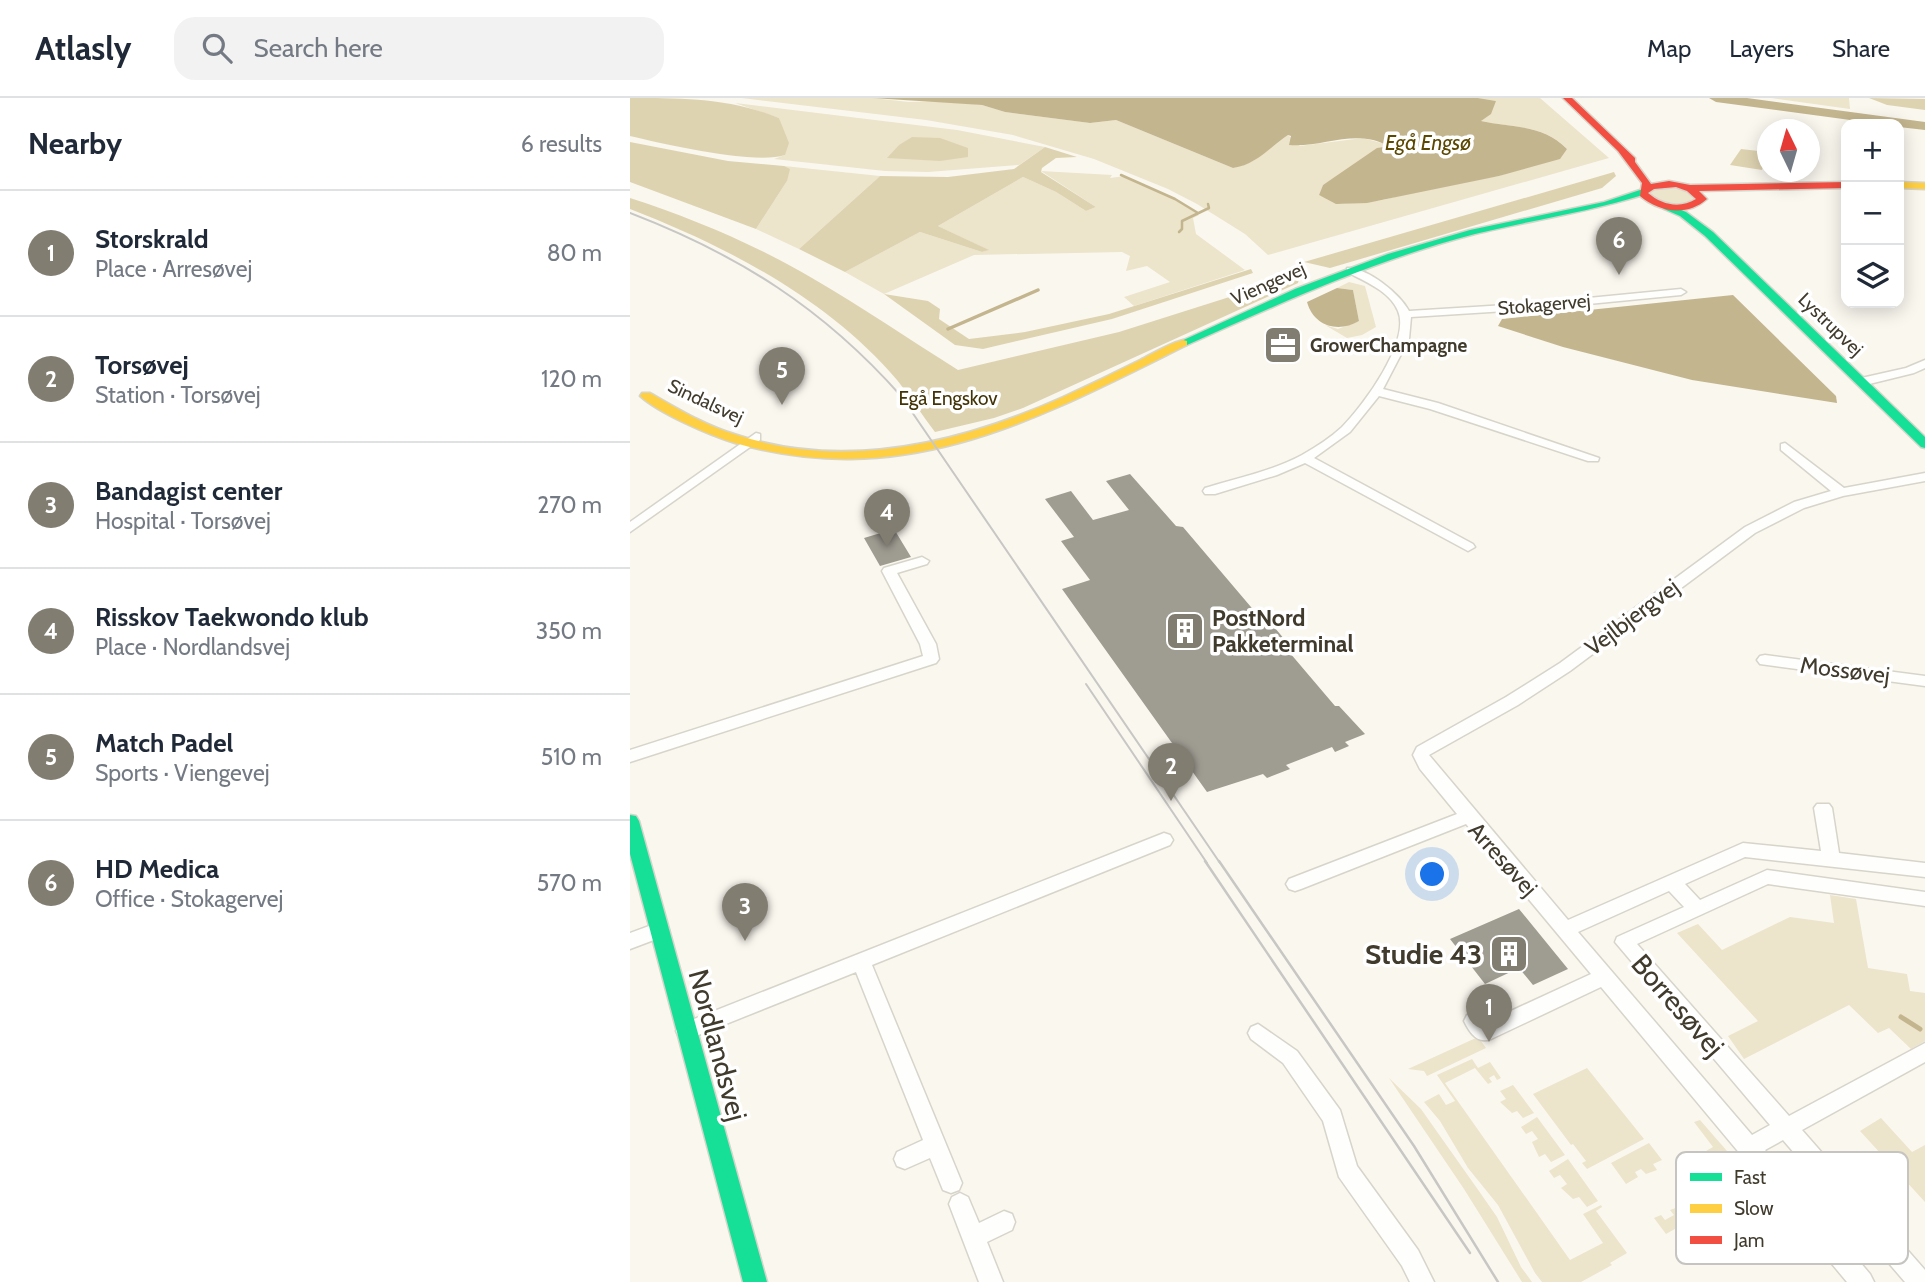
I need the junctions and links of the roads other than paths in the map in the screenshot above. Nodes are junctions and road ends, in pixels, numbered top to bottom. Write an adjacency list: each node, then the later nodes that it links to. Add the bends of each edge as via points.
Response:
1 (1567, 98): 2 (street)
2 (1624, 154): 5 (street, via 1654,176); 8 (street, via 1644,178); 12 (street, via 1635,179 1624,193)
3 (1841, 185): 7 (street)
4 (1904, 185): 6 (street)
5 (1683, 186): 7 (street); 8 (street, Viengevej, via 1661,184); 9 (street, via 1699,193)
6 (1925, 186)
7 (1769, 188): 9 (street, via 1716,195)
8 (1645, 190): 10 (street, Lystrupvej, via 1646,198); 11 (street, Viengevej)
9 (1699, 202): 10 (street, Viengevej); 13 (street, Lystrupvej, via 1698,214)
10 (1663, 206): 11 (street, Viengevej, via 1618,205); 13 (street, Lystrupvej, via 1683,214)
11 (1560, 212): 12 (street, Viengevej)
12 (1510, 223): 14 (street, Viengevej)
13 (1709, 234): 18 (street, Lystrupvej)
14 (1351, 270): 16 (street, via 1386,291); 21 (street, Viengevej, via 1006,424 880,446 825,447)
15 (1681, 292): 16 (street, Stokagervej)
16 (1406, 314): 20 (street, via 1406,337)
17 (1925, 363): 18 (street, via 1894,376)
18 (1861, 382): 22 (street, Lystrupvej)
19 (630, 390): 21 (street, Sindalsvej, via 703,428)
20 (1375, 391): 24 (street, via 1349,426); 25 (street)
21 (752, 440): 29 (street)
22 (1925, 444)
23 (1785, 447): 28 (street)
24 (1305, 458): 27 (street); 30 (street)
25 (1593, 458)
26 (1925, 477): 28 (street, Vejlbjergvej)
27 (1210, 491)
28 (1842, 492): 36 (street, Vejlbjergvej, via 1799,505 1749,530 1565,667 1423,751 1426,765)
29 (630, 528)
30 (1468, 547)
31 (922, 561): 34 (street, via 890,571 928,644 931,659)
32 (1765, 660): 33 (street, Mossøvej)
33 (1925, 681)
34 (630, 756)
35 (1823, 808): 39 (street)
36 (1469, 817): 42 (street, Arresøvej); 45 (street, Arresøvej)
37 (630, 821): 46 (street, Nordlandsvej)
38 (1164, 840): 48 (street)
39 (1831, 859): 40 (street, Borresøvej); 41 (street, Borresøvej, via 1746,850)
40 (1922, 870): 43 (street, Borresøvej)
41 (1671, 881): 44 (street); 45 (street, Borresøvej)
42 (1295, 884)
43 (1925, 898): 44 (street, Borresøvej, via 1767,877)
44 (1697, 909): 54 (street, Borresøvej, via 1625,942)
45 (1566, 929): 49 (street, Arresøvej)
46 (660, 930): 47 (street); 51 (street, Nordlandsvej)
47 (630, 941)
48 (861, 961): 51 (street); 55 (street)
49 (1605, 976): 50 (street, via 1484,1033); 56 (street, Arresøvej)
50 (1474, 1021)
51 (686, 1031): 64 (street, Nordlandsvej)
52 (1258, 1033): 66 (street, via 1290,1057 1333,1117 1347,1170)
53 (1925, 1052): 54 (street)
54 (1785, 1128): 56 (street); 58 (street)
55 (936, 1145): 59 (street); 61 (street)
56 (1749, 1148): 57 (street, Arresøvej)
57 (1752, 1152)
58 (1806, 1152)
59 (905, 1159)
60 (1004, 1222): 61 (street)
61 (973, 1237): 65 (street)
62 (1847, 1264): 67 (street, Arresøvej)
63 (1904, 1264): 68 (street)
64 (755, 1282)
65 (991, 1282)
66 (1422, 1282)
67 (1862, 1282)
68 (1920, 1282)

